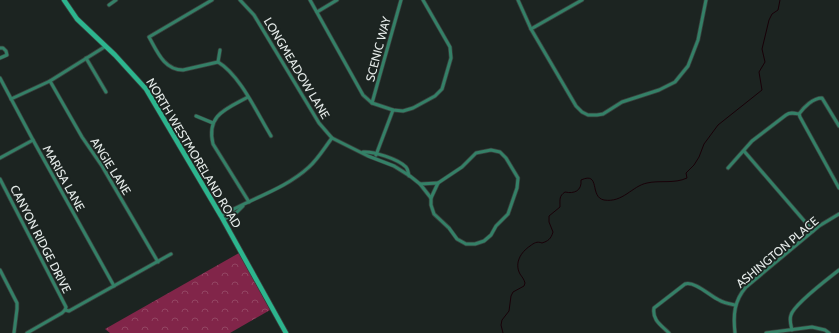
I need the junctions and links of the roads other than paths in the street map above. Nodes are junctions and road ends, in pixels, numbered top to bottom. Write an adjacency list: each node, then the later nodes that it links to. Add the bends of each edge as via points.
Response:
1 (64, 0): 15 (main road, NORTH WESTMORELAND ROAD, via 77,19)
2 (116, 0): 12 (street)
3 (212, 0): 20 (street, via 149,37 164,62 173,68 183,70)
4 (240, 0): 33 (street, LONGMEADOW LANE, via 254,15 319,123)
5 (310, 0): 13 (street)
6 (337, 0): 13 (street)
7 (401, 0): 26 (street, SCENIC WAY)
8 (423, 0): 27 (street, via 450,47 451,58 442,89 435,96 413,108)
9 (518, 0): 14 (street)
10 (582, 0): 14 (street)
11 (706, 0): 14 (street, via 698,40 688,66 675,82 622,102 597,115 588,115 576,106)
12 (109, 5)
13 (316, 12): 26 (street, via 364,95)
14 (531, 29)
15 (106, 46): 19 (street); 49 (main road, NORTH WESTMORELAND ROAD, via 146,89)
16 (0, 48): 18 (street, via 6,51 7,55)
17 (220, 50): 20 (street)
18 (0, 58)
19 (86, 58): 22 (street); 23 (street)
20 (218, 62): 24 (street, via 234,76)
21 (0, 78): 25 (street, MARISA LANE)
22 (50, 81): 25 (street); 52 (street, ANGIE LANE)
23 (106, 92)
24 (248, 97): 30 (street, via 226,109); 32 (street)
25 (11, 99): 34 (street, MARISA LANE)
26 (372, 103): 27 (street)
27 (393, 110): 37 (street)
28 (196, 116): 30 (street)
29 (800, 116): 31 (street, via 808,104 822,98); 35 (street, via 786,114 752,141); 45 (street)
30 (213, 123): 47 (street, via 211,134 214,144)
31 (839, 126)
32 (271, 136)
33 (332, 138): 36 (street, LONGMEADOW LANE); 47 (street, via 311,166 301,174)
34 (33, 140): 38 (street); 55 (street, MARISA LANE)
35 (744, 151): 40 (street); 50 (street)
36 (363, 152): 37 (street, LONGMEADOW LANE); 39 (street, LONGMEADOW LANE)
37 (376, 153): 39 (street); 41 (street, LONGMEADOW LANE, via 404,165)
38 (0, 158)
39 (374, 158): 41 (street, LONGMEADOW LANE)
40 (728, 168)
41 (410, 176): 44 (street, LONGMEADOW LANE)
42 (0, 179): 57 (street, CANYON RIDGE DRIVE)
43 (438, 183): 44 (street); 46 (street); 46 (street, via 462,167 476,153 492,150 500,152 506,158 518,178 508,214 491,235 484,241 474,244 466,244 457,239 434,214)
44 (420, 184): 46 (street, LONGMEADOW LANE)
45 (839, 188)
46 (431, 198)
47 (249, 202): 49 (street)
48 (839, 214): 50 (street, ASHINGTON PLACE)
49 (222, 218): 61 (main road, NORTH WESTMORELAND ROAD)
50 (813, 231): 56 (street, ASHINGTON PLACE, via 746,287)
51 (171, 254): 52 (street)
52 (158, 262): 55 (street)
53 (0, 270): 59 (street, via 17,303)
54 (839, 270): 58 (street, via 793,310 790,316)
55 (114, 286): 57 (street, via 69,311)
56 (735, 306): 62 (street, via 689,283 654,308 654,319); 63 (street, ASHINGTON PLACE)
57 (65, 309): 60 (street)
58 (792, 330): 64 (street); 65 (street, via 812,327)
59 (14, 333)
60 (27, 333)
61 (286, 333)
62 (669, 333)
63 (735, 333)
64 (766, 333)
65 (829, 333)

